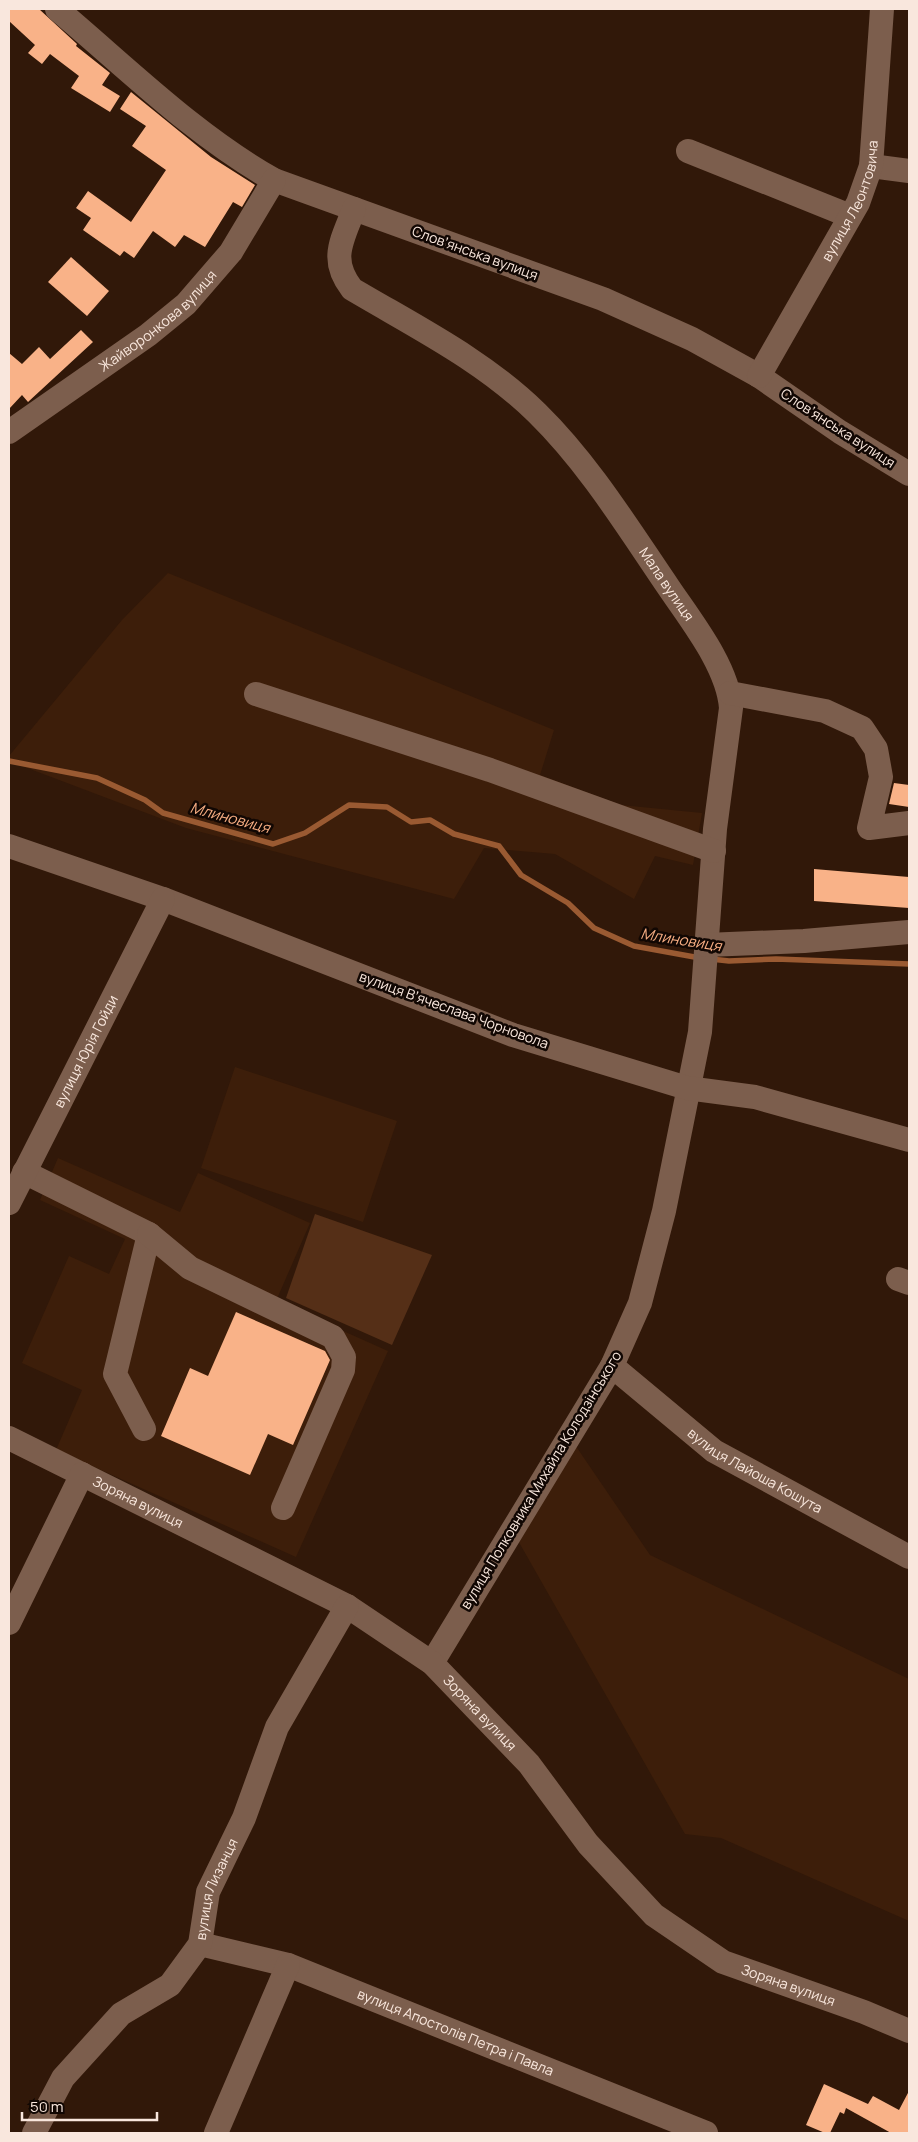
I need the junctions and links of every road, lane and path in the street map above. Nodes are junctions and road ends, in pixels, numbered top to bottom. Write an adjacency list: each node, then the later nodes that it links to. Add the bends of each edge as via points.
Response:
1 (57, 9): 6 (street, Словʼянська вулиця, via 208,137)
2 (882, 9): 4 (street, вулиця Леонтовича)
3 (688, 151): 8 (street)
4 (871, 166): 5 (street); 8 (street, вулиця Леонтовича)
5 (909, 171)
6 (274, 180): 7 (street, Словʼянська вулиця); 10 (street, Жайворонкова вулиця, via 231,252 186,304 148,336)
7 (354, 209): 9 (street, Словʼянська вулиця, via 603,299 692,339); 12 (street, Мала вулиця, via 339,253 339,268 352,289 459,351 538,414 591,475 685,611 724,676)
8 (850, 216): 9 (street, вулиця Леонтовича)
9 (759, 376): 11 (street, Словʼянська вулиця, via 840,432)
10 (9, 432)
11 (909, 474)
12 (730, 693): 14 (street, via 825,711 862,728 876,749 881,777 869,828); 16 (street, Мала вулиця, via 731,708)
13 (256, 694): 16 (street, via 490,770)
14 (909, 823)
15 (9, 846): 17 (street, вулиця Вʼячеслава Чорновола)
16 (714, 851): 19 (street, Мала вулиця)
17 (163, 898): 20 (street, вулиця Вʼячеслава Чорновола, via 513,1035); 22 (street, вулиця Юрія Гойди)
18 (909, 932): 19 (street)
19 (706, 945): 20 (street, Мала вулиця, via 700,1032)
20 (687, 1088): 21 (street, вулиця Вʼячеслава Чорновола, via 755,1097); 25 (street, вулиця Полковника Михайла Колодзінського, via 664,1211 640,1304)
21 (909, 1140)
22 (24, 1172): 23 (street, вулиця Юрія Гойди); 24 (street)
23 (9, 1203)
24 (149, 1234): 26 (street, via 115,1374); 29 (street, via 190,1268 333,1337 344,1357 343,1370)
25 (612, 1366): 30 (street, вулиця Лайоша Кошута, via 714,1451); 33 (street, вулиця Полковника Михайла Колодзінського)
26 (144, 1429)
27 (9, 1438): 28 (street, Зоряна вулиця)
28 (82, 1474): 31 (street, Зоряна вулиця); 32 (street)
29 (283, 1508)
30 (909, 1557)
31 (347, 1606): 33 (street, Зоряна вулиця); 34 (street, вулиця Лизанця, via 277,1727 244,1818 208,1892)
32 (9, 1623)
33 (432, 1663): 36 (street, Зоряна вулиця, via 529,1764 588,1844 654,1914 723,1962)
34 (200, 1944): 35 (street, вулиця Апостолів Петра і Павла); 37 (street, вулиця Лизанця, via 170,1985 121,2014 63,2078)
35 (288, 1965): 38 (street); 39 (street, вулиця Апостолів Петра і Павла)
36 (909, 2031)
37 (34, 2133)
38 (216, 2133)
39 (706, 2133)

